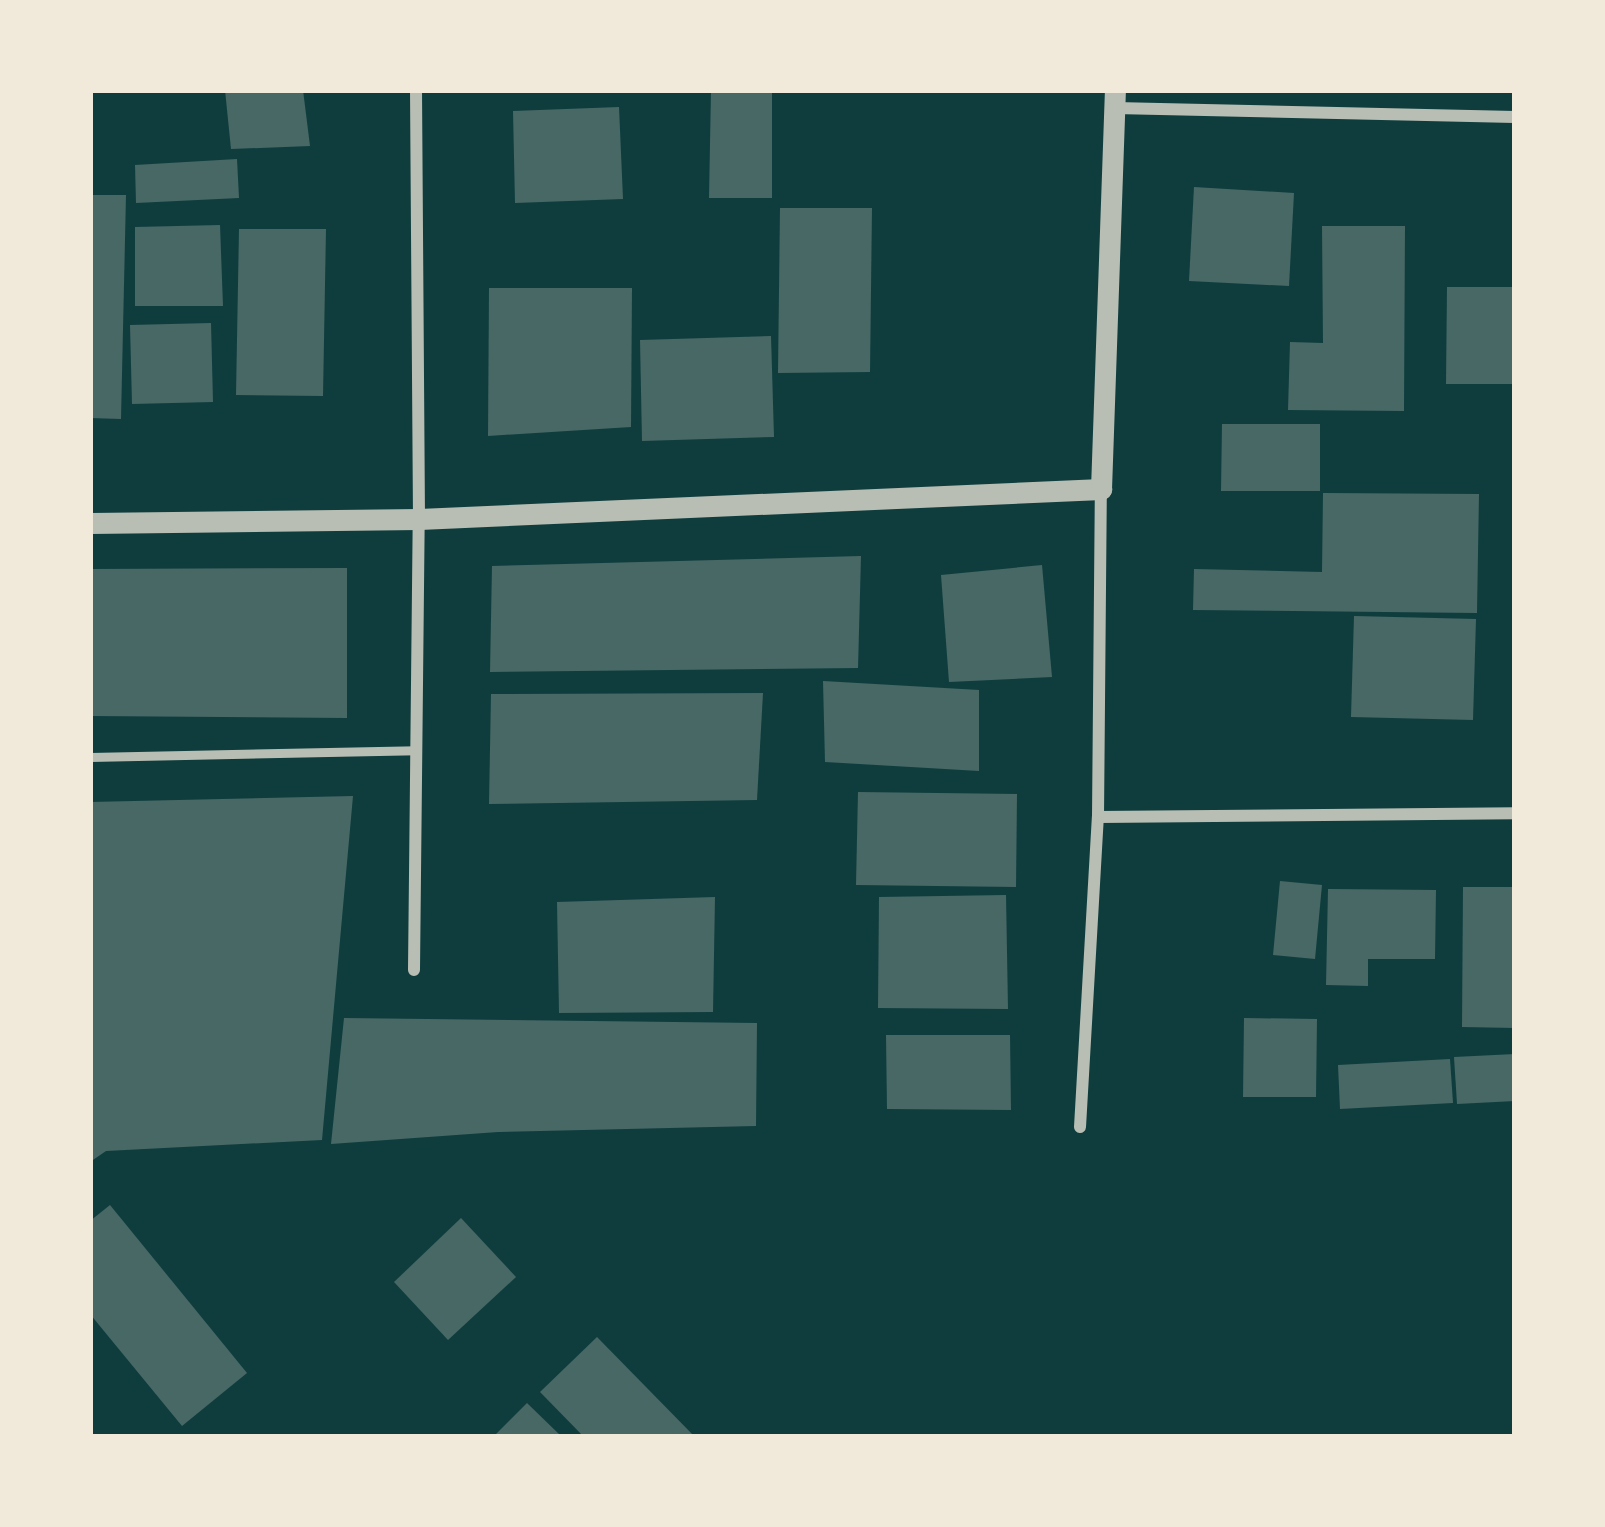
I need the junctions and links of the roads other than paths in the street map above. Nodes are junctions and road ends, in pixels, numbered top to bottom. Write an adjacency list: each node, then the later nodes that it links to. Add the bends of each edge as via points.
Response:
1 (416, 90): 5 (street)
2 (1115, 99): 3 (street); 4 (street)
3 (1515, 118)
4 (1101, 489): 5 (street); 10 (street)
5 (419, 519): 6 (street); 7 (street)
6 (90, 523)
7 (416, 750): 8 (lane); 11 (street)
8 (90, 757)
9 (1515, 813): 10 (street)
10 (1098, 817): 12 (street)
11 (413, 970)
12 (1080, 1127)

